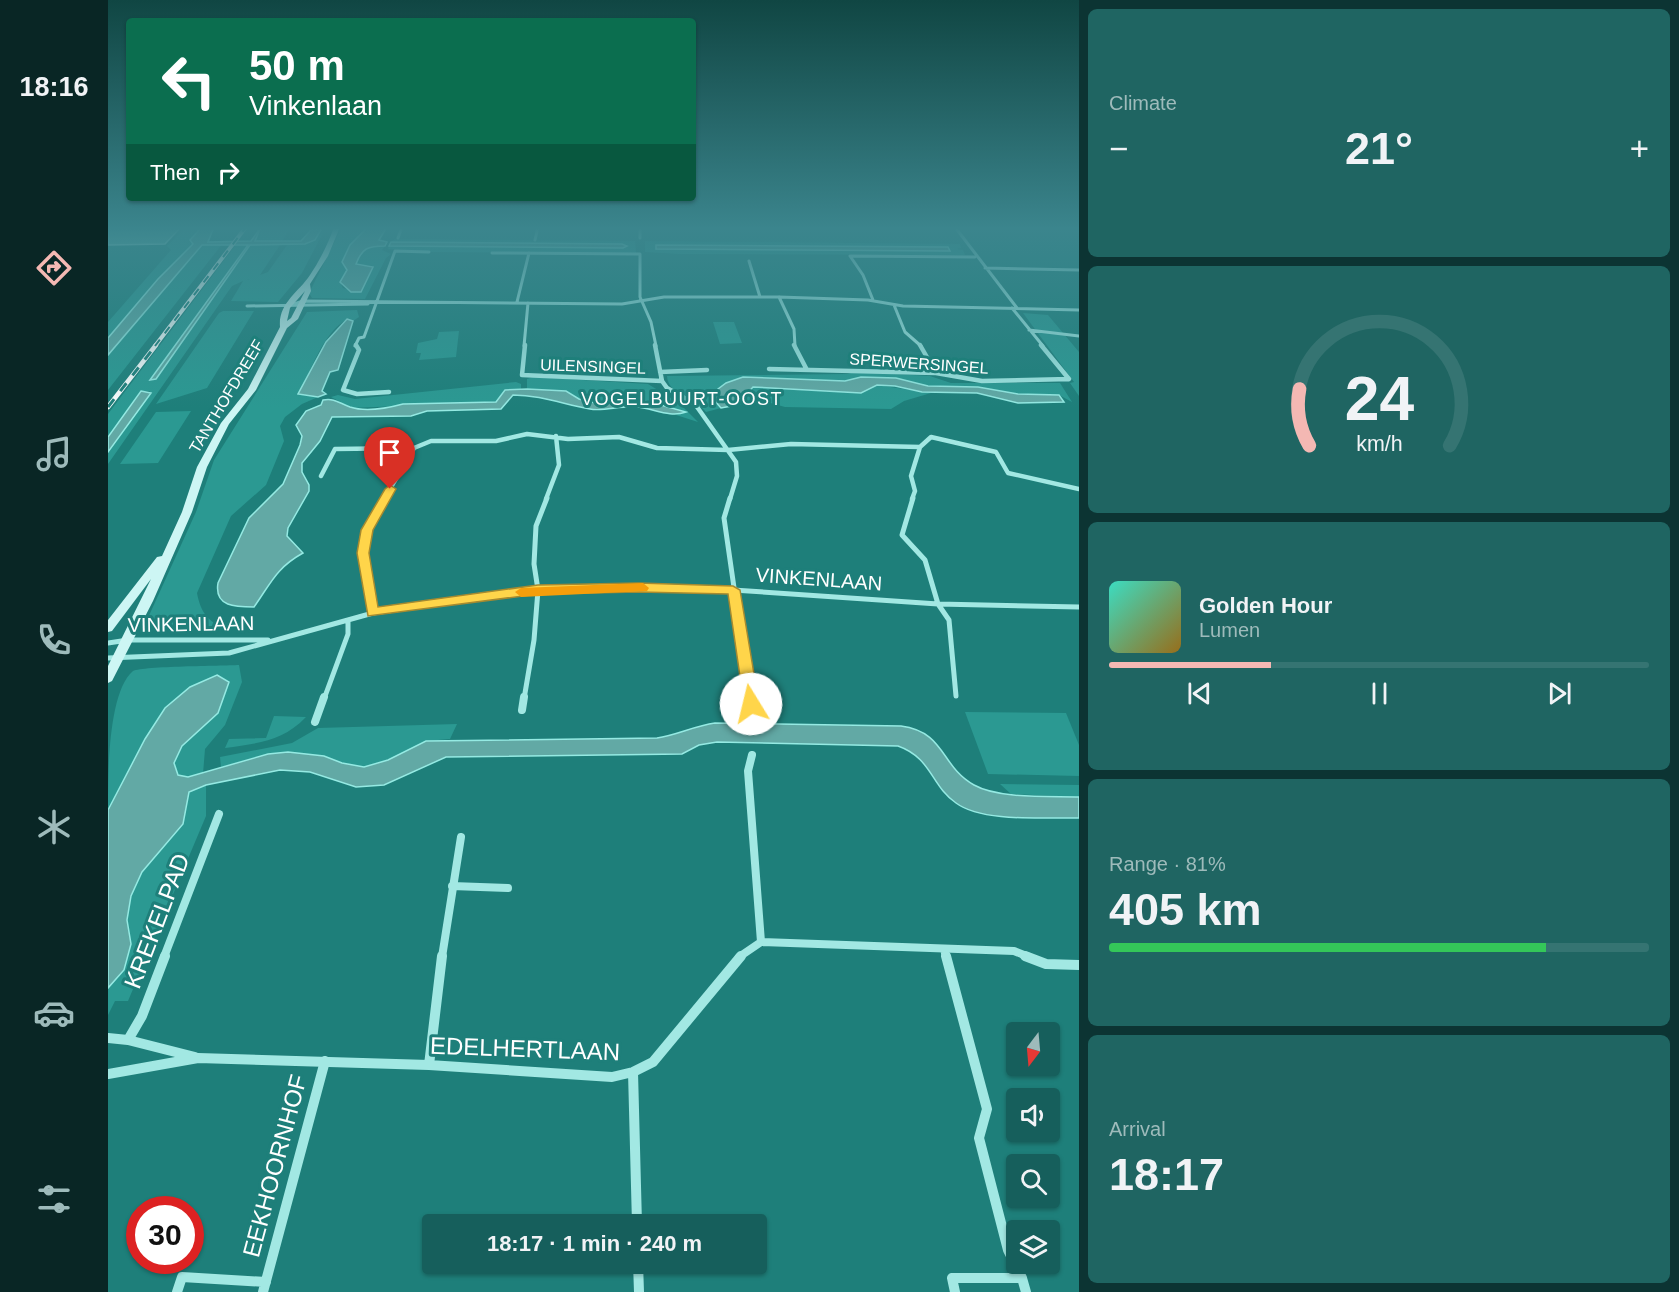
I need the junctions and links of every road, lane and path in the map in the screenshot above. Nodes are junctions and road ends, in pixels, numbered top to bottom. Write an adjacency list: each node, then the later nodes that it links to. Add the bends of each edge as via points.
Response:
1 (303, 287): 19 (street, TANTHOFDREEF)
2 (307, 287): 16 (street, TANTHOFDREEF)
3 (380, 287): 14 (street)
4 (521, 287): 12 (street)
5 (641, 287): 13 (street)
6 (757, 287): 9 (street)
7 (867, 287): 11 (street)
8 (999, 287): 20 (street)
9 (760, 297): 10 (street); 13 (street, via 664,297)
10 (779, 297): 11 (street); 27 (street, via 794,329 793,342)
11 (873, 300): 17 (street)
12 (518, 302): 14 (street); 15 (street)
13 (642, 302): 15 (street); 28 (street, via 651,322)
14 (374, 303): 16 (street); 31 (street, via 364,337 359,338 355,347 359,350 343,390 357,394)
15 (528, 303): 30 (street, UILENSINGEL, via 522,375)
16 (301, 304): 19 (street); 22 (street, TANTHOFDREEF, via 294,319)
17 (894, 305): 20 (street); 29 (street, via 905,332 921,346)
18 (247, 306): 19 (street)
19 (288, 306): 22 (street, TANTHOFDREEF, via 282,318)
20 (1015, 308): 21 (street); 23 (street)
21 (1079, 309)
22 (284, 327): 38 (street, TANTHOFDREEF, via 252,390 225,423 202,467 187,513)
23 (1029, 330): 24 (street); 29 (street, SPERWERSINGEL, via 1069,380 951,380)
24 (1079, 336)
25 (769, 369): 27 (street, SPERWERSINGEL)
26 (707, 370): 28 (street)
27 (807, 370): 29 (street, SPERWERSINGEL)
28 (660, 372): 30 (street)
29 (936, 373)
30 (662, 381): 35 (street, via 695,404)
31 (388, 392)
32 (556, 436): 34 (street, via 527,434 496,441 431,441); 35 (street, via 619,437 657,448); 39 (street, via 559,465 536,526 534,564)
33 (920, 447): 35 (street, via 791,444); 37 (street, via 931,436 996,452 1008,473); 41 (street, via 911,476 915,491 903,535 925,560)
34 (414, 448): 36 (street, via 335,449); 43 (street, via 367,530 363,553)
35 (728, 450): 40 (street, via 736,462 737,476 724,518)
36 (321, 476)
37 (1079, 489)
38 (169, 549): 45 (street, TANTHOFDREEF); 46 (street, TANTHOFDREEF)
39 (538, 590): 40 (street, VINKENLAAN); 43 (street, VINKENLAAN); 53 (street)
40 (733, 590): 41 (street, VINKENLAAN); 52 (street)
41 (938, 604): 42 (street, VINKENLAAN); 51 (street, via 949,620)
42 (1079, 607)
43 (373, 613): 44 (street, VINKENLAAN)
44 (348, 620): 47 (street, VINKENLAAN); 54 (street, via 348,634)
45 (108, 628)
46 (128, 640): 47 (street, VINKENLAAN); 48 (street, VINKENLAAN); 49 (street, TANTHOFDREEF)
47 (275, 640): 49 (street, VINKENLAAN, via 229,653)
48 (108, 643)
49 (113, 658): 50 (street, TANTHOFDREEF)
50 (108, 678)
51 (957, 696)
52 (751, 704)
53 (522, 710)
54 (315, 722)
55 (752, 754): 60 (street, via 748,771)
56 (219, 814): 64 (street, KREKELPAD, via 142,1016)
57 (461, 837): 58 (street)
58 (452, 886): 59 (street); 67 (street)
59 (508, 888)
60 (761, 942): 61 (street); 68 (street, EDELHERTLAAN, via 741,955 653,1062)
61 (944, 949): 62 (street, via 1014,951 1046,964); 72 (street, via 987,1109 979,1138 1008,1250)
62 (1079, 964)
63 (108, 1038): 64 (street, EDELHERTLAAN)
64 (128, 1040): 65 (street, EDELHERTLAAN)
65 (198, 1058): 66 (street, EDELHERTLAAN); 69 (street, EDELHERTLAAN)
66 (325, 1061): 67 (street, EDELHERTLAAN); 73 (street, EEKHOORNHOF)
67 (429, 1065): 68 (street, EDELHERTLAAN, via 612,1077)
68 (633, 1072): 70 (street)
69 (108, 1074)
70 (637, 1214)
71 (638, 1274): 75 (street)
72 (1022, 1278): 76 (street, via 952,1278); 77 (street)
73 (265, 1287): 74 (street, EEKHOORNHOF, via 182,1277)
74 (177, 1292)
75 (639, 1292)
76 (955, 1292)
77 (1026, 1292)

